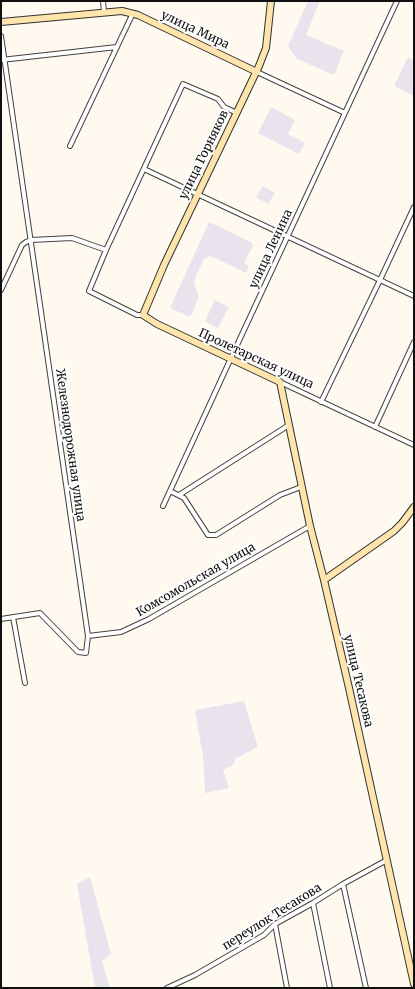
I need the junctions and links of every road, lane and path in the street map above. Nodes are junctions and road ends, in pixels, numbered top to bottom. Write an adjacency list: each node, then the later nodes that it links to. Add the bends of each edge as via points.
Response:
1 (103, 1): 4 (street)
2 (271, 1): 10 (main road, улица Горняков, via 266,48)
3 (397, 1): 12 (street, улица Ленина)
4 (104, 12): 5 (main road, улица Мира, via 122,11); 6 (main road, улица Мира)
5 (133, 14): 8 (street); 10 (main road, улица Мира)
6 (1, 22)
7 (1, 36): 9 (street, Железнодорожная улица)
8 (117, 47): 9 (street); 13 (street)
9 (3, 60): 18 (street, Железнодорожная улица)
10 (257, 72): 11 (main road, улица Горняков); 12 (street, улица Мира)
11 (237, 113): 14 (street, via 224,107 218,99 184,84); 15 (main road, улица Горняков)
12 (345, 113): 17 (street, улица Ленина)
13 (70, 146)
14 (144, 169): 15 (street); 19 (street)
15 (197, 194): 17 (street); 23 (main road, улица Горняков)
16 (414, 207): 20 (street)
17 (288, 236): 20 (street); 25 (street, улица Ленина)
18 (31, 240): 19 (street, via 72,238); 21 (street, via 22,245); 40 (street, Железнодорожная улица)
19 (106, 250): 23 (street, Пролетарская улица, via 89,291 137,315)
20 (380, 280): 22 (street); 27 (street)
21 (1, 290)
22 (414, 296)
23 (143, 315): 25 (main road, Пролетарская улица)
24 (414, 342): 29 (street)
25 (231, 358): 26 (main road, Пролетарская улица); 32 (street, улица Ленина)
26 (280, 382): 27 (street, Пролетарская улица); 28 (main road, улица Тесакова)
27 (320, 402): 29 (street, Пролетарская улица)
28 (289, 425): 31 (main road, улица Тесакова); 33 (street)
29 (375, 427): 30 (street, Пролетарская улица)
30 (414, 445)
31 (301, 488): 33 (street, via 280,494 216,535 208,535 184,498); 36 (main road, улица Тесакова)
32 (170, 491): 33 (street); 34 (street, улица Ленина)
33 (179, 495)
34 (163, 506)
35 (413, 509): 37 (main road, via 394,531)
36 (310, 526): 37 (main road, улица Тесакова); 40 (street, Комсомольская улица, via 149,619 121,632)
37 (324, 580): 42 (main road, улица Тесакова)
38 (13, 617): 39 (street); 40 (street, Железнодорожная улица, via 40,613 78,652 86,653); 41 (street)
39 (1, 619)
40 (88, 636)
41 (25, 683)
42 (387, 860): 43 (street, переулок Тесакова); 46 (main road, улица Тесакова)
43 (343, 884): 44 (street, переулок Тесакова); 50 (street)
44 (312, 903): 45 (street, переулок Тесакова); 49 (street)
45 (275, 924): 47 (street, переулок Тесакова, via 258,938 195,975); 48 (street)
46 (414, 984)
47 (167, 988)
48 (287, 988)
49 (330, 988)
50 (366, 988)

